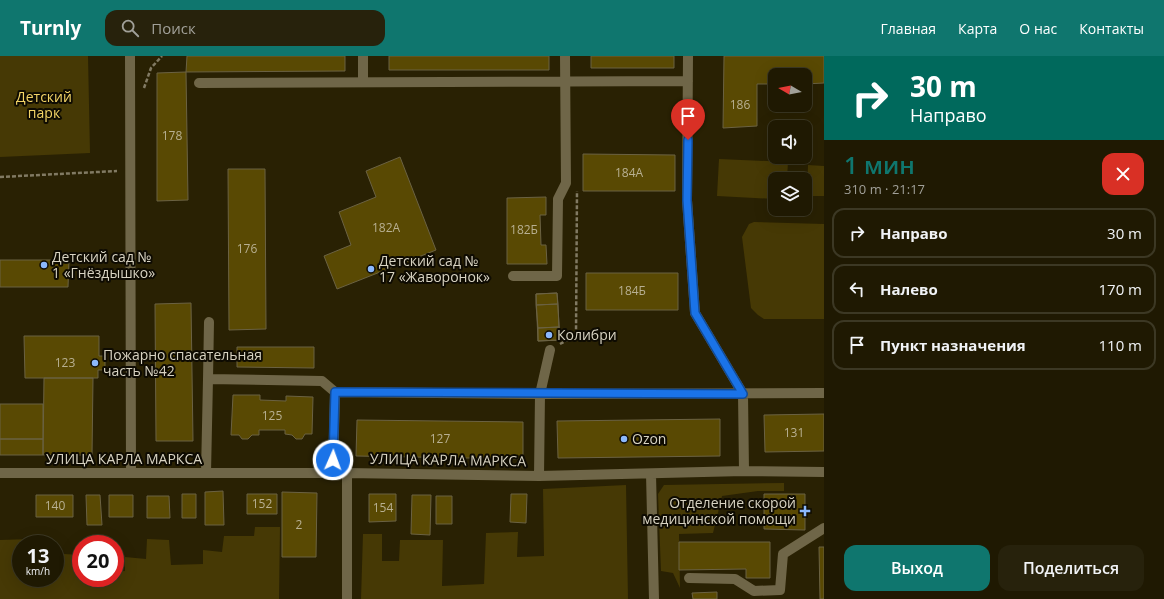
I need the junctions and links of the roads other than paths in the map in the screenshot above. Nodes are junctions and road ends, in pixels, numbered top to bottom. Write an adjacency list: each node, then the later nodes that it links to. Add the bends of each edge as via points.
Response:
1 (130, 56): 20 (street)
2 (363, 56): 6 (street)
3 (564, 56): 5 (street)
4 (688, 56): 7 (street)
5 (565, 80): 6 (street); 7 (street); 9 (street, via 566,183 558,199 557,276)
6 (363, 81): 8 (street)
7 (688, 81): 16 (street, via 687,200 695,313)
8 (199, 83)
9 (513, 276)
10 (209, 322): 12 (street)
11 (550, 350): 15 (street)
12 (208, 379): 13 (street, via 322,381); 21 (street)
13 (335, 392): 15 (street); 22 (street)
14 (824, 393): 16 (street)
15 (540, 394): 16 (street); 25 (street)
16 (743, 394): 17 (street)
17 (744, 471): 18 (street, УЛИЦА КАРЛА МАРКСА); 24 (street, УЛИЦА КАРЛА МАРКСА)
18 (824, 472)
19 (0, 473): 20 (street, УЛИЦА КАРЛА МАРКСА)
20 (131, 473): 21 (street, УЛИЦА КАРЛА МАРКСА)
21 (206, 473): 22 (street, УЛИЦА КАРЛА МАРКСА)
22 (333, 473): 23 (street, УЛИЦА КАРЛА МАРКСА)
23 (347, 473): 25 (street, УЛИЦА КАРЛА МАРКСА); 28 (street)
24 (651, 474): 25 (street, УЛИЦА КАРЛА МАРКСА); 29 (street)
25 (539, 476)
26 (824, 528): 27 (street, via 783,554 780,590 754,591 735,579)
27 (690, 578)
28 (347, 599)
29 (654, 599)

